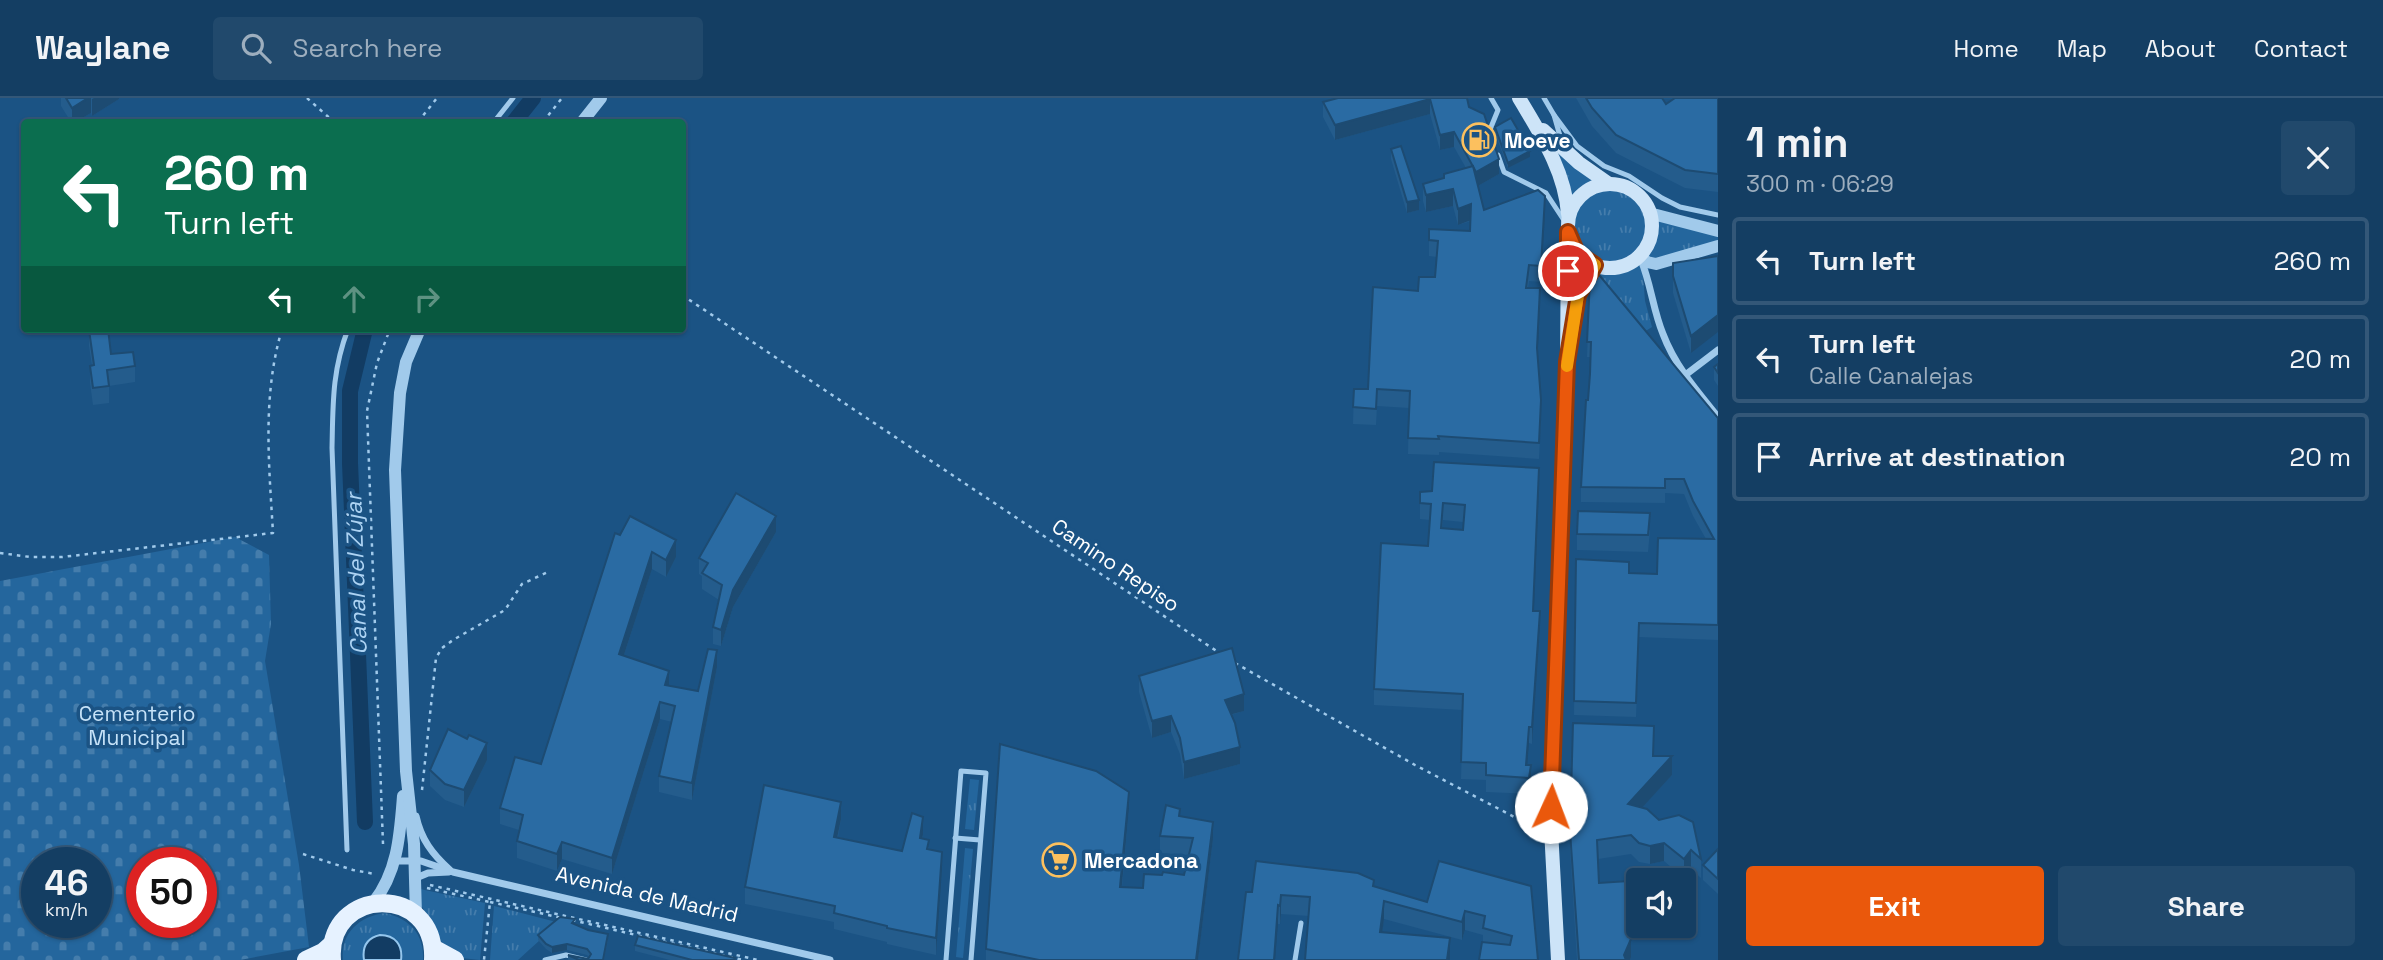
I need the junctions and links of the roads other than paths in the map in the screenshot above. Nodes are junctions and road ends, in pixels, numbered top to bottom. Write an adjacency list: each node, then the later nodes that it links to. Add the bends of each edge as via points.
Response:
1 (513, 98): 7 (lane)
2 (601, 98): 8 (street)
3 (1491, 98): 10 (lane, via 1498,110 1489,132)
4 (1519, 98): 9 (main road)
5 (1544, 98): 6 (lane)
6 (1554, 115): 11 (lane); 15 (lane, via 1577,146 1604,166 1680,206)
7 (496, 119)
8 (584, 119)
9 (1535, 123): 11 (main road); 16 (main road, via 1564,183)
10 (1493, 142)
11 (1564, 149): 13 (main road)
12 (1496, 152): 16 (lane, via 1504,172 1546,194)
13 (1609, 184): 14 (main road, via 1638,195); 16 (main road, via 1578,198)
14 (1649, 213): 17 (street); 19 (main road, via 1650,236)
15 (1718, 215)
16 (1568, 227): 21 (main road, via 1577,253); 26 (main road)
17 (1718, 231)
18 (1718, 246): 20 (street)
19 (1639, 256): 20 (street); 21 (main road, via 1619,267); 27 (street, via 1650,280 1662,333)
20 (1656, 264): 22 (street)
21 (1595, 265): 26 (main road, via 1578,295)
22 (1675, 268)
23 (346, 333): 32 (lane, via 337,357 332,436)
24 (418, 333): 29 (street, via 400,393 395,470)
25 (1718, 351): 27 (street)
26 (1567, 362): 50 (main road, via 1550,829)
27 (1684, 376): 28 (street)
28 (1718, 417)
29 (406, 771): 33 (street); 34 (street); 35 (street, via 419,829 436,858)
30 (955, 838): 31 (lane); 31 (lane, via 961,771 986,772); 47 (lane)
31 (980, 840): 48 (lane)
32 (347, 850)
33 (395, 861): 34 (street, Avenida de Madrid); 37 (street)
34 (415, 861): 35 (street, Avenida de Madrid); 36 (street)
35 (453, 872): 36 (street, via 428,873); 46 (street, Avenida de Madrid)
36 (416, 880): 38 (street)
37 (373, 903): 38 (main road, via 396,904); 40 (main road, via 346,918 337,930)
38 (416, 915): 41 (main road, via 424,924)
39 (1301, 923): 49 (lane)
40 (332, 952): 42 (main road)
41 (433, 954): 43 (main road)
42 (306, 960)
43 (455, 960)
44 (545, 960): 45 (lane, via 566,955)
45 (586, 960)
46 (830, 960)
47 (946, 960)
48 (971, 960)
49 (1295, 960)
50 (1558, 960)

